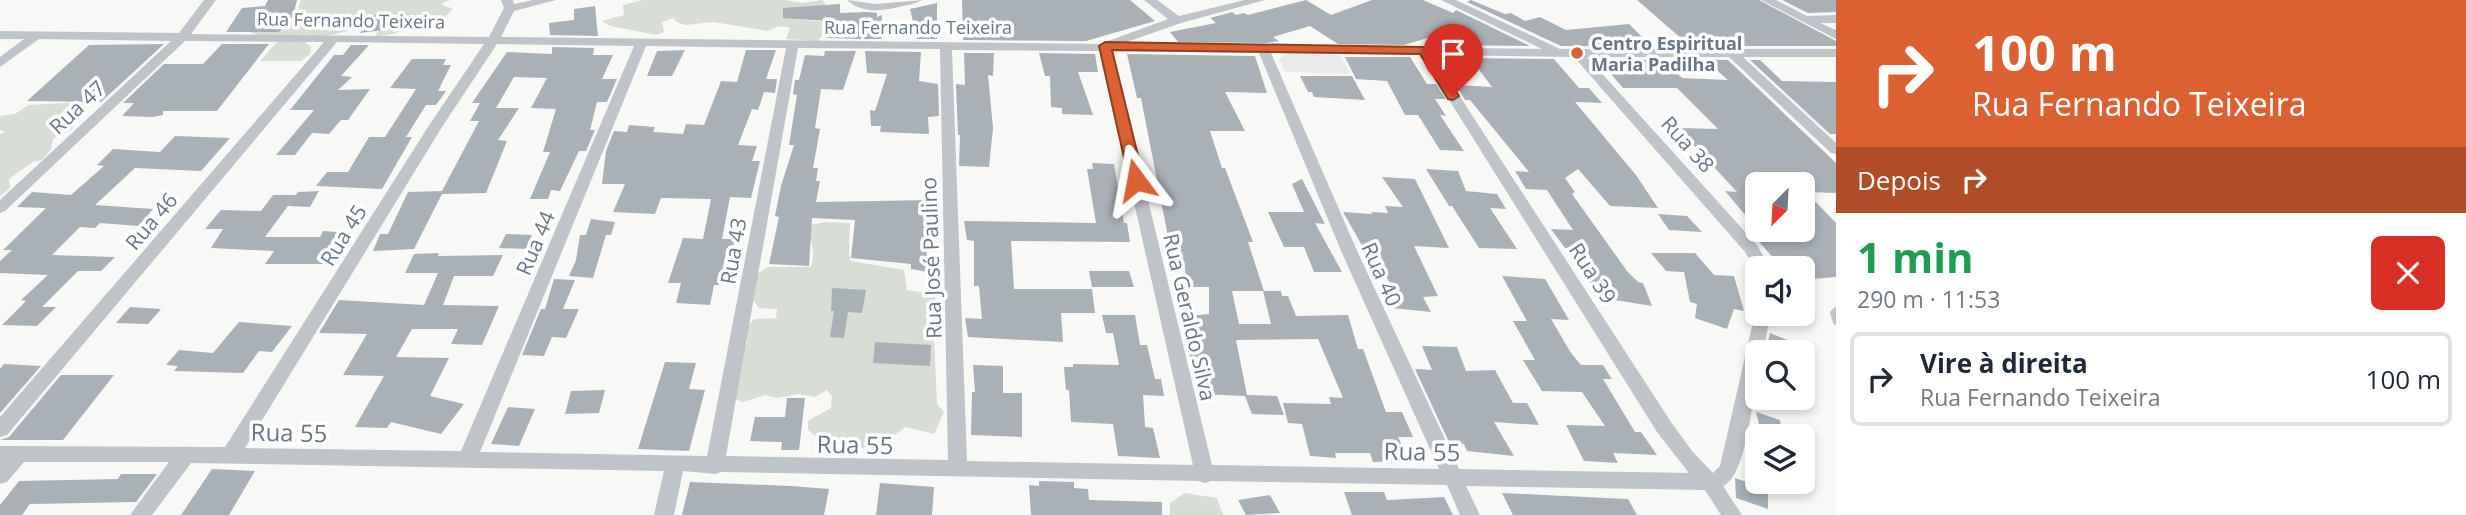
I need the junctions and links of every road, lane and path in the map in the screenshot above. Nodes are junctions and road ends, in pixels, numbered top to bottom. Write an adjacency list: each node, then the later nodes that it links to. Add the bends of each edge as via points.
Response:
1 (210, 0): 19 (street, Rua 47)
2 (550, 0): 10 (street)
3 (853, 0): 4 (street, via 866,7)
4 (916, 0)
5 (1150, 0): 14 (street)
6 (1259, 0): 14 (street)
7 (1447, 0): 28 (street)
8 (1768, 0): 11 (street)
9 (1783, 0): 12 (street)
10 (508, 4): 21 (street, Rua 45)
11 (1804, 19): 12 (street); 18 (street)
12 (1822, 19): 13 (street); 15 (street)
13 (1836, 19)
14 (1177, 20): 25 (street)
15 (1836, 26)
16 (0, 35): 17 (street, Rua Fernando Teixeira)
17 (37, 35): 19 (street, Rua Fernando Teixeira); 32 (street)
18 (1836, 35)
19 (183, 36): 20 (street, Rua Fernando Teixeira); 34 (street, Rua 47)
20 (334, 38): 21 (street, Rua Fernando Teixeira); 37 (street, Rua 46)
21 (494, 39): 22 (street, Rua Fernando Teixeira); 40 (street, Rua 45)
22 (641, 43): 23 (street, Rua Fernando Teixeira); 41 (street, Rua 44)
23 (793, 44): 24 (street, Rua Fernando Teixeira); 43 (street, Rua 43)
24 (946, 44): 25 (street, Rua Fernando Teixeira); 44 (street, Rua José Paulino)
25 (1105, 46): 26 (street, Rua Fernando Teixeira); 45 (street, Rua Geraldo Silva)
26 (1263, 48): 27 (street, Rua Fernando Teixeira); 47 (street, Rua 40)
27 (1423, 50): 28 (street, Rua Fernando Teixeira); 48 (street, Rua 39, via 1664,427)
28 (1559, 53): 29 (street, Rua Fernando Teixeira)
29 (1577, 53): 31 (street, Rua Fernando Teixeira); 35 (street, Rua 38)
30 (1836, 53): 31 (street, Rua Fernando Teixeira)
31 (1733, 54): 33 (street)
32 (0, 63)
33 (1836, 150)
34 (0, 208)
35 (1755, 256)
36 (1760, 326): 48 (street, via 1729,470)
37 (0, 430)
38 (9, 455): 39 (street, Rua 55); 46 (street)
39 (186, 455): 40 (street, Rua 55); 49 (street)
40 (230, 455): 41 (street, Rua 55)
41 (467, 460): 42 (street, Rua 55)
42 (675, 465): 43 (street, Rua 55); 50 (street)
43 (715, 466): 44 (street, Rua 55)
44 (958, 470): 45 (street, Rua 55)
45 (1205, 475): 47 (street, Rua 55)
46 (0, 476)
47 (1451, 476): 48 (street, Rua 55); 51 (street, Rua 40)
48 (1710, 482): 52 (street, Rua 39)
49 (140, 515)
50 (664, 515)
51 (1470, 515)
52 (1732, 515)

